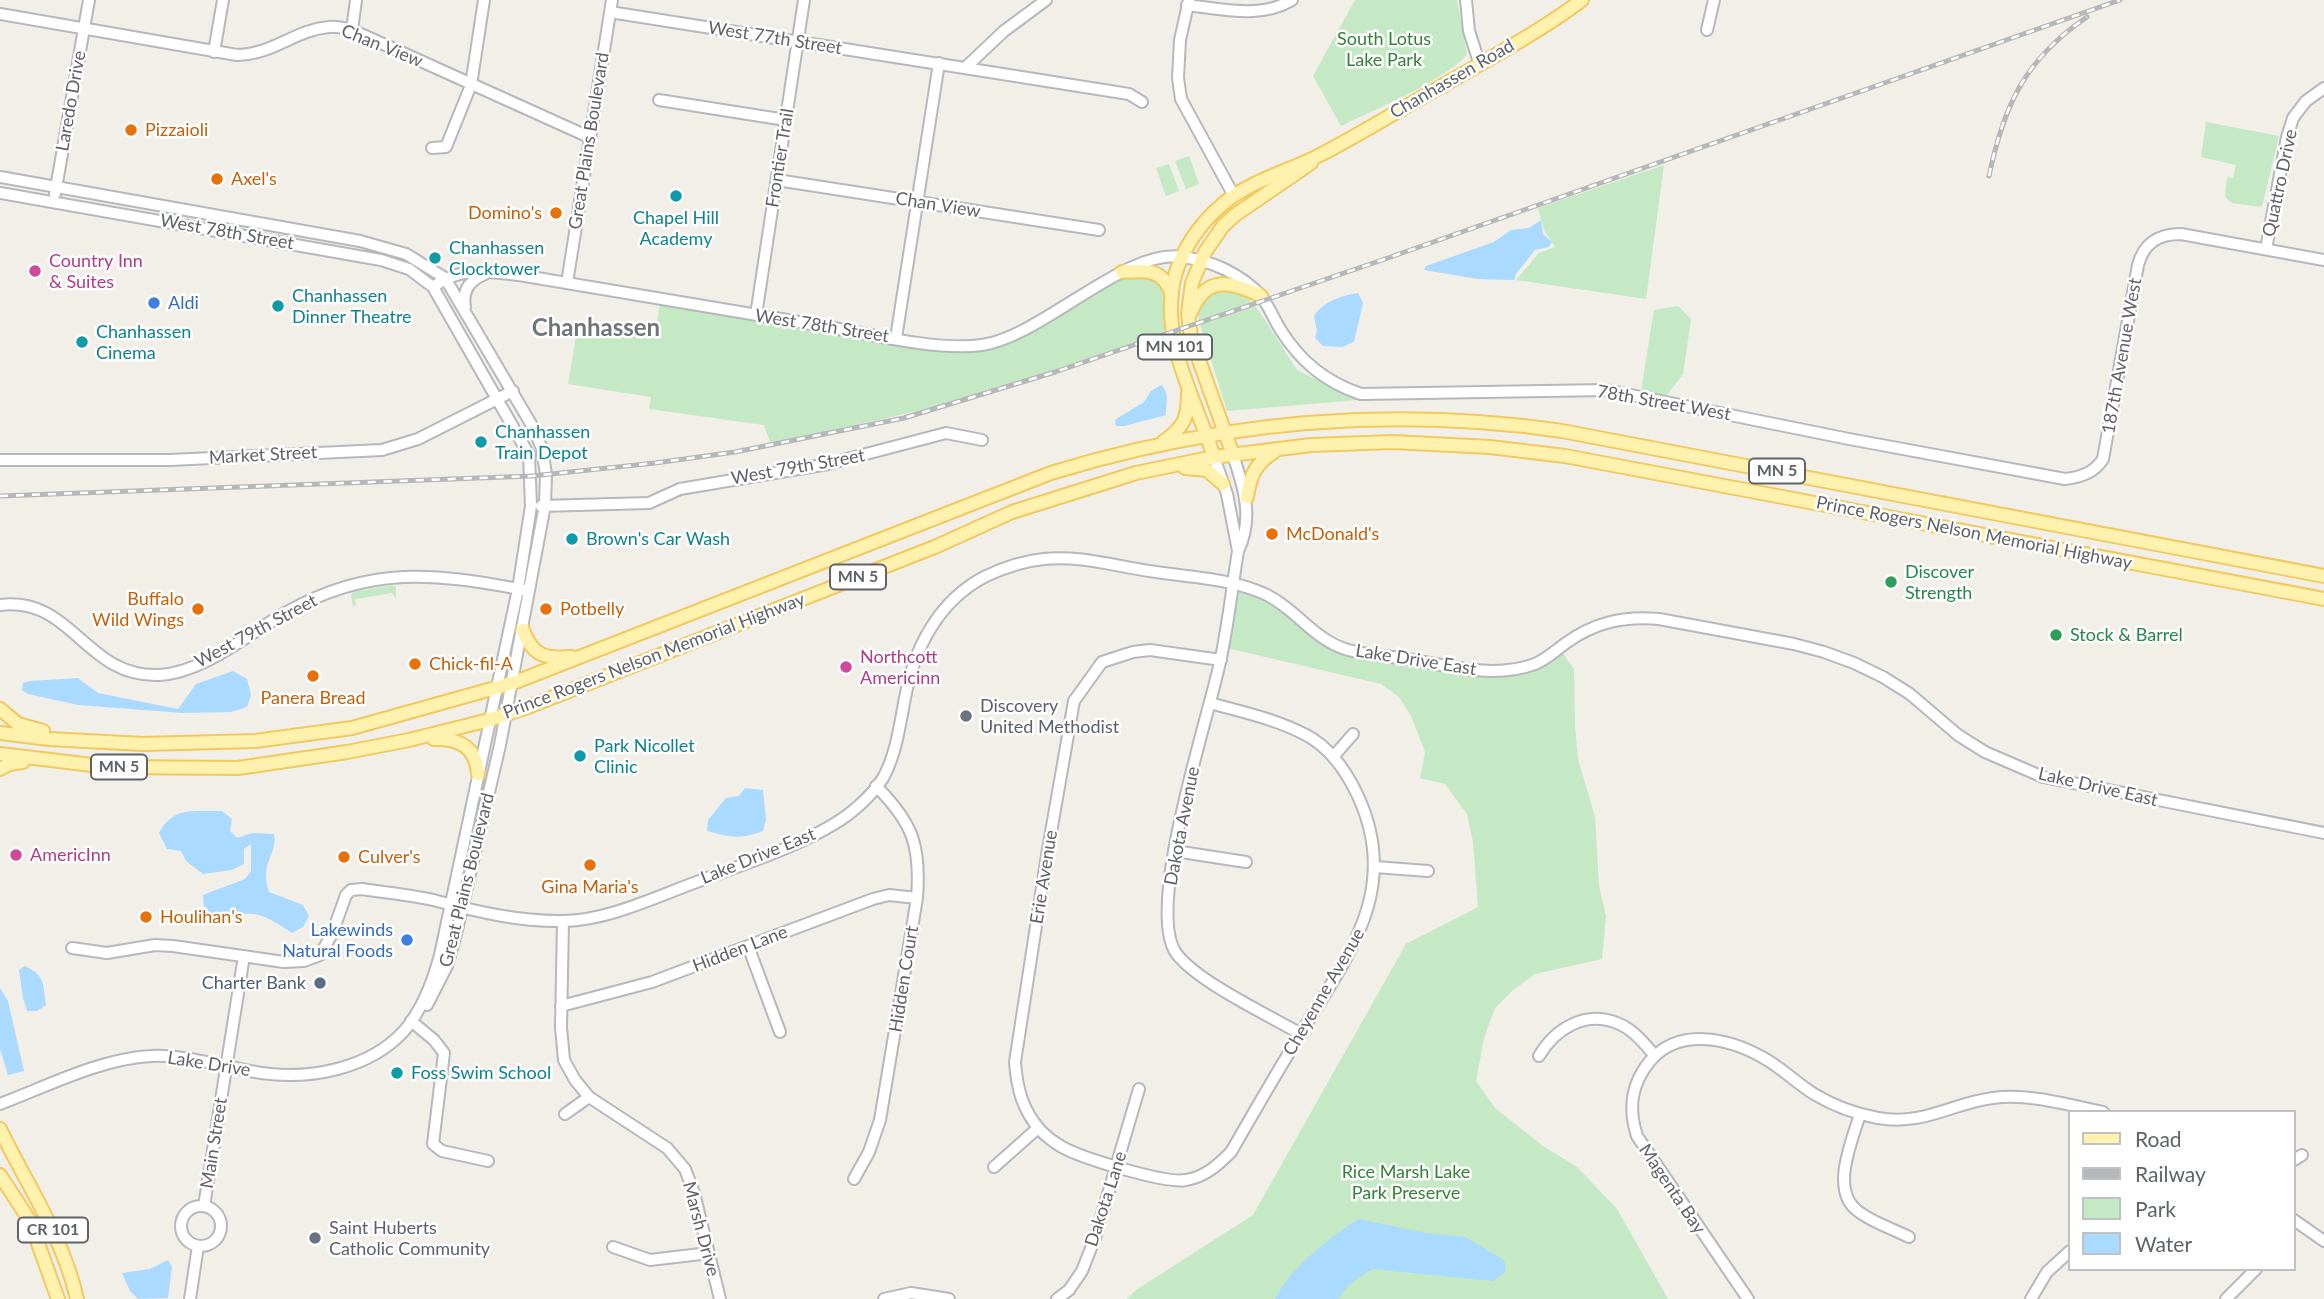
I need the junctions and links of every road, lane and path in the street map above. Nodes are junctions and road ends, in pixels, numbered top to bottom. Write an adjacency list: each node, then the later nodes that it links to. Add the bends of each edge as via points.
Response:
1 (89, 0): 15 (street, Laredo Drive)
2 (223, 0): 19 (street)
3 (356, 0): 16 (street)
4 (484, 0): 23 (street)
5 (612, 0): 13 (street, Great Plains Boulevard)
6 (804, 0): 18 (street, Frontier Trail)
7 (1046, 0): 22 (street)
8 (1292, 0): 12 (street, via 1257,11)
9 (1466, 0): 21 (street, via 1469,31)
10 (1582, 0): 21 (main road, Chanhassen Road / MN 101)
11 (1714, 0): 17 (street)
12 (1188, 2): 35 (street, via 1180,40 1181,99)
13 (610, 12): 18 (street, West 77th Street); 28 (street, Great Plains Boulevard)
14 (0, 15): 15 (street, Chan View)
15 (84, 29): 19 (street, Chan View); 33 (street, Laredo Drive)
16 (352, 30): 19 (street, Chan View, via 331,26 309,31 252,54); 23 (street, Chan View)
17 (1707, 30)
18 (797, 43): 20 (street, West 77th Street); 27 (street, Frontier Trail)
19 (215, 52)
20 (939, 63): 22 (street, West 77th Street); 36 (street)
21 (1480, 65): 30 (main road, Chanhassen Road / MN 101)
22 (966, 67): 26 (street, via 1129,94)
23 (471, 85): 28 (street, Chan View); 29 (street, via 446,147)
24 (2324, 88): 39 (street, Quattro Drive, via 2293,118)
25 (659, 100): 27 (street)
26 (1142, 102)
27 (786, 120): 32 (street, Frontier Trail)
28 (589, 137): 46 (street, Great Plains Boulevard)
29 (432, 148)
30 (1320, 155): 35 (main road, Chanhassen Road / MN 101); 42 (main road, Chanhassen Road / MN 101, via 1235,215)
31 (0, 177): 33 (street, West 78th Street)
32 (777, 180): 36 (street, Chan View); 51 (street, Frontier Trail)
33 (57, 187): 37 (street, Laredo Drive); 45 (street, West 78th Street, via 383,246 421,261)
34 (0, 193): 37 (street, West 78th Street)
35 (1234, 196): 40 (main road, Chanhassen Road / MN 101, via 1202,225)
36 (917, 201): 38 (street, Chan View); 53 (street)
37 (54, 202): 47 (street, West 78th Street, via 381,260 409,270)
38 (1099, 230)
39 (2266, 249): 41 (street); 66 (street, 187th Avenue West, via 2170,234 2154,240 2141,253 2106,450)
40 (1182, 256): 42 (street); 43 (street, West 78th Street, via 1156,259); 48 (main road, Chanhassen Road / MN 101)
41 (2324, 260)
42 (1200, 261): 49 (street, 78th Street West, via 1236,276); 52 (main road, Chanhassen Road / MN 101, via 1189,294)
43 (1122, 272): 48 (main road, via 1156,273); 53 (street, West 78th Street, via 1007,339 962,347)
44 (491, 273): 45 (street, West 78th Street, via 466,272); 46 (street, West 78th Street); 50 (street, via 469,284 463,298)
45 (445, 278): 47 (street, West 78th Street); 50 (street, Great Plains Boulevard)
46 (567, 283): 51 (street, West 78th Street)
47 (433, 287): 56 (street, Great Plains Boulevard)
48 (1172, 295): 54 (main road, Chanhassen Road / MN 101, via 1172,331)
49 (1261, 296): 52 (main road, via 1239,286 1214,285 1199,296); 66 (street, 78th Street West, via 1302,359 1341,387 1361,394 1606,390 2052,477 2078,478)
50 (465, 309): 55 (street, Great Plains Boulevard)
51 (756, 315): 53 (street, West 78th Street)
52 (1188, 319): 57 (main road, Chanhassen Road / MN 101)
53 (896, 338)
54 (1188, 386): 58 (main road, Chanhassen Road / MN 101); 60 (main road, via 1183,425)
55 (513, 391): 56 (street, Market Street); 69 (street, Great Plains Boulevard, via 542,449)
56 (498, 398): 64 (street, Market Street, via 418,439 383,450 170,460); 70 (street, Great Plains Boulevard, via 529,456)
57 (1225, 432): 58 (main road, Prince Rogers Nelson Memorial Highway / MN 5); 62 (main road, Chanhassen Road / MN 101); 72 (main road, Prince Rogers Nelson Memorial Highway / MN 5, via 1343,420 1509,424)
58 (1207, 435): 60 (main road, Prince Rogers Nelson Memorial Highway / MN 5); 63 (main road, Chanhassen Road / MN 101)
59 (982, 440): 69 (street, West 79th Street, via 946,433 828,464 680,489 649,503)
60 (1160, 444): 81 (main road, Prince Rogers Nelson Memorial Highway / MN 5, via 1019,484)
61 (1280, 449): 62 (main road, Prince Rogers Nelson Memorial Highway / MN 5); 68 (main road, via 1254,468); 78 (main road, Prince Rogers Nelson Memorial Highway / MN 5, via 1393,442 1565,456)
62 (1233, 455): 63 (main road, Prince Rogers Nelson Memorial Highway / MN 5); 68 (street, Dakota Avenue)
63 (1214, 457): 65 (main road, Prince Rogers Nelson Memorial Highway / MN 5); 67 (street, Dakota Avenue)
64 (0, 460)
65 (1157, 469): 67 (main road, via 1207,470); 87 (main road, Prince Rogers Nelson Memorial Highway / MN 5, via 1012,512 937,546)
66 (2091, 472)
67 (1223, 484): 71 (street, Dakota Avenue)
68 (1247, 497): 71 (street, Dakota Avenue)
69 (545, 505): 70 (street, West 79th Street); 77 (street, Great Plains Boulevard)
70 (531, 506): 76 (street, Great Plains Boulevard)
71 (1238, 551): 75 (street, Dakota Avenue)
72 (2222, 555): 73 (main road); 74 (main road, Prince Rogers Nelson Memorial Highway / MN 5)
73 (2324, 570)
74 (2324, 576)
75 (1233, 584): 82 (street, Dakota Avenue); 98 (street, Lake Drive East, via 1045,559 983,577 937,616 918,649 897,736); 99 (street, Lake Drive East, via 1275,599 1324,639 1347,649 1478,670 1508,670 1535,663 1581,632 1639,617 1794,645 1824,652 1883,677 1958,735 2043,777)
76 (518, 589): 77 (street, West 79th Street); 79 (street, West 79th Street, via 443,577 359,583 288,611 211,658 161,675 128,672 111,665 52,615); 84 (street, Great Plains Boulevard)
77 (530, 591): 80 (street, Great Plains Boulevard)
78 (2324, 599)
79 (0, 605)
80 (523, 630): 81 (main road, via 530,646 541,655 560,658); 83 (street, Great Plains Boulevard)
81 (597, 652): 83 (main road, Prince Rogers Nelson Memorial Highway / MN 5)
82 (1221, 660): 85 (street, Dakota Avenue); 126 (street, Erie Avenue, via 1150,650 1133,652 1102,662 1074,701 1016,1062 1017,1088)
83 (513, 684): 84 (main road, Prince Rogers Nelson Memorial Highway / MN 5); 87 (street, Great Plains Boulevard)
84 (496, 689): 88 (street, Great Plains Boulevard); 92 (main road, Prince Rogers Nelson Memorial Highway / MN 5, via 352,728 255,741)
85 (1210, 703): 94 (street, Cheyenne Avenue, via 1283,724 1308,736); 100 (street, Dakota Avenue, via 1187,784)
86 (0, 709): 92 (main road, via 18,724)
87 (507, 715): 88 (main road, Prince Rogers Nelson Memorial Highway / MN 5); 106 (street, Great Plains Boulevard)
88 (489, 720): 91 (main road, Prince Rogers Nelson Memorial Highway / MN 5); 97 (street, Great Plains Boulevard)
89 (0, 733): 92 (main road, Prince Rogers Nelson Memorial Highway / MN 5)
90 (1353, 734): 94 (street)
91 (409, 740): 95 (main road, Prince Rogers Nelson Memorial Highway / MN 5, via 238,768); 97 (main road, via 460,742 472,752)
92 (88, 741)
93 (0, 754): 95 (main road, Prince Rogers Nelson Memorial Highway / MN 5)
94 (1333, 757): 102 (street, Cheyenne Avenue, via 1350,778 1367,815)
95 (54, 762): 96 (main road, via 20,762)
96 (0, 769)
97 (478, 774): 105 (street, Great Plains Boulevard)
98 (876, 786): 104 (street, Hidden Court, via 902,816 915,842 920,866); 107 (street, Lake Drive East, via 837,823 803,840 633,905)
99 (2324, 833)
100 (1175, 851): 101 (street); 109 (street, Dakota Avenue, via 1166,916)
101 (1246, 862)
102 (1375, 867): 103 (street); 116 (street, Cheyenne Avenue, via 1366,918)
103 (1428, 871)
104 (917, 898): 108 (street, Hidden Lane, via 889,894); 132 (street, Hidden Court, via 880,1119 870,1152)
105 (450, 906): 106 (street, Lake Drive East); 112 (street, Lake Drive East, via 351,890 320,955 284,962); 114 (street, Great Plains Boulevard, via 434,978)
106 (463, 908): 107 (street, Lake Drive East); 114 (street, Great Plains Boulevard, via 436,992)
107 (563, 921): 113 (street, Marsh Drive)
108 (748, 946): 113 (street, Hidden Lane, via 652,982); 115 (street)
109 (1172, 946): 111 (street); 116 (street, via 1200,976)
110 (72, 948): 112 (street, via 107,953 165,945)
111 (1159, 951)
112 (244, 956): 119 (street, Main Street)
113 (561, 1006): 121 (street, Marsh Drive, via 564,1060)
114 (411, 1021): 119 (street, Lake Drive, via 386,1046 340,1069 296,1075); 128 (street, via 444,1053 433,1144 442,1151)
115 (779, 1032)
116 (1301, 1034): 129 (street, Cheyenne Avenue, via 1231,1152 1219,1164 1186,1180 1165,1180)
117 (1539, 1056): 118 (street, via 1560,1030 1587,1019 1617,1023)
118 (1655, 1056): 125 (street, Magenta Bay, via 1676,1044 1714,1039 1761,1056 1814,1094); 149 (street, Magenta Bay, via 1637,1079 1633,1093 1637,1136)
119 (226, 1067): 122 (street, Lake Drive, via 156,1056 124,1059); 133 (street, Main Street)
120 (1139, 1089): 129 (street, Dakota Lane)
121 (589, 1097): 124 (street); 139 (street, Marsh Drive, via 667,1148 685,1169)
122 (0, 1104)
123 (2090, 1110): 125 (street, via 2009,1097 1990,1098 1927,1117)
124 (565, 1114)
125 (1860, 1114): 135 (street, via 1844,1174 1844,1193 1858,1211)
126 (1038, 1128): 129 (street, Erie Avenue, via 1063,1148); 130 (street)
127 (0, 1129): 143 (main road, CR 101, via 48,1218)
128 (488, 1161)
129 (1118, 1166): 148 (street, Dakota Lane, via 1082,1271)
130 (994, 1167)
131 (0, 1175): 142 (main road, CR 101, via 30,1221)
132 (854, 1179)
133 (204, 1206): 137 (street, Main Street, via 218,1215 221,1228 215,1240); 137 (street, Main Street, via 186,1211 181,1220 183,1237)
134 (2296, 1225): 136 (street)
135 (1909, 1237)
136 (2324, 1241)
137 (198, 1246): 144 (street)
138 (613, 1247): 139 (street, via 650,1260)
139 (709, 1253): 145 (street, Marsh Drive)
140 (2068, 1253): 150 (street, via 2048,1272)
141 (2254, 1271): 151 (street)
142 (58, 1299)
143 (76, 1299)
144 (190, 1299)
145 (719, 1299)
146 (884, 1299): 147 (street, via 911,1293)
147 (949, 1299)
148 (1056, 1299)
149 (1748, 1299)
150 (2031, 1299)
151 (2227, 1299)

